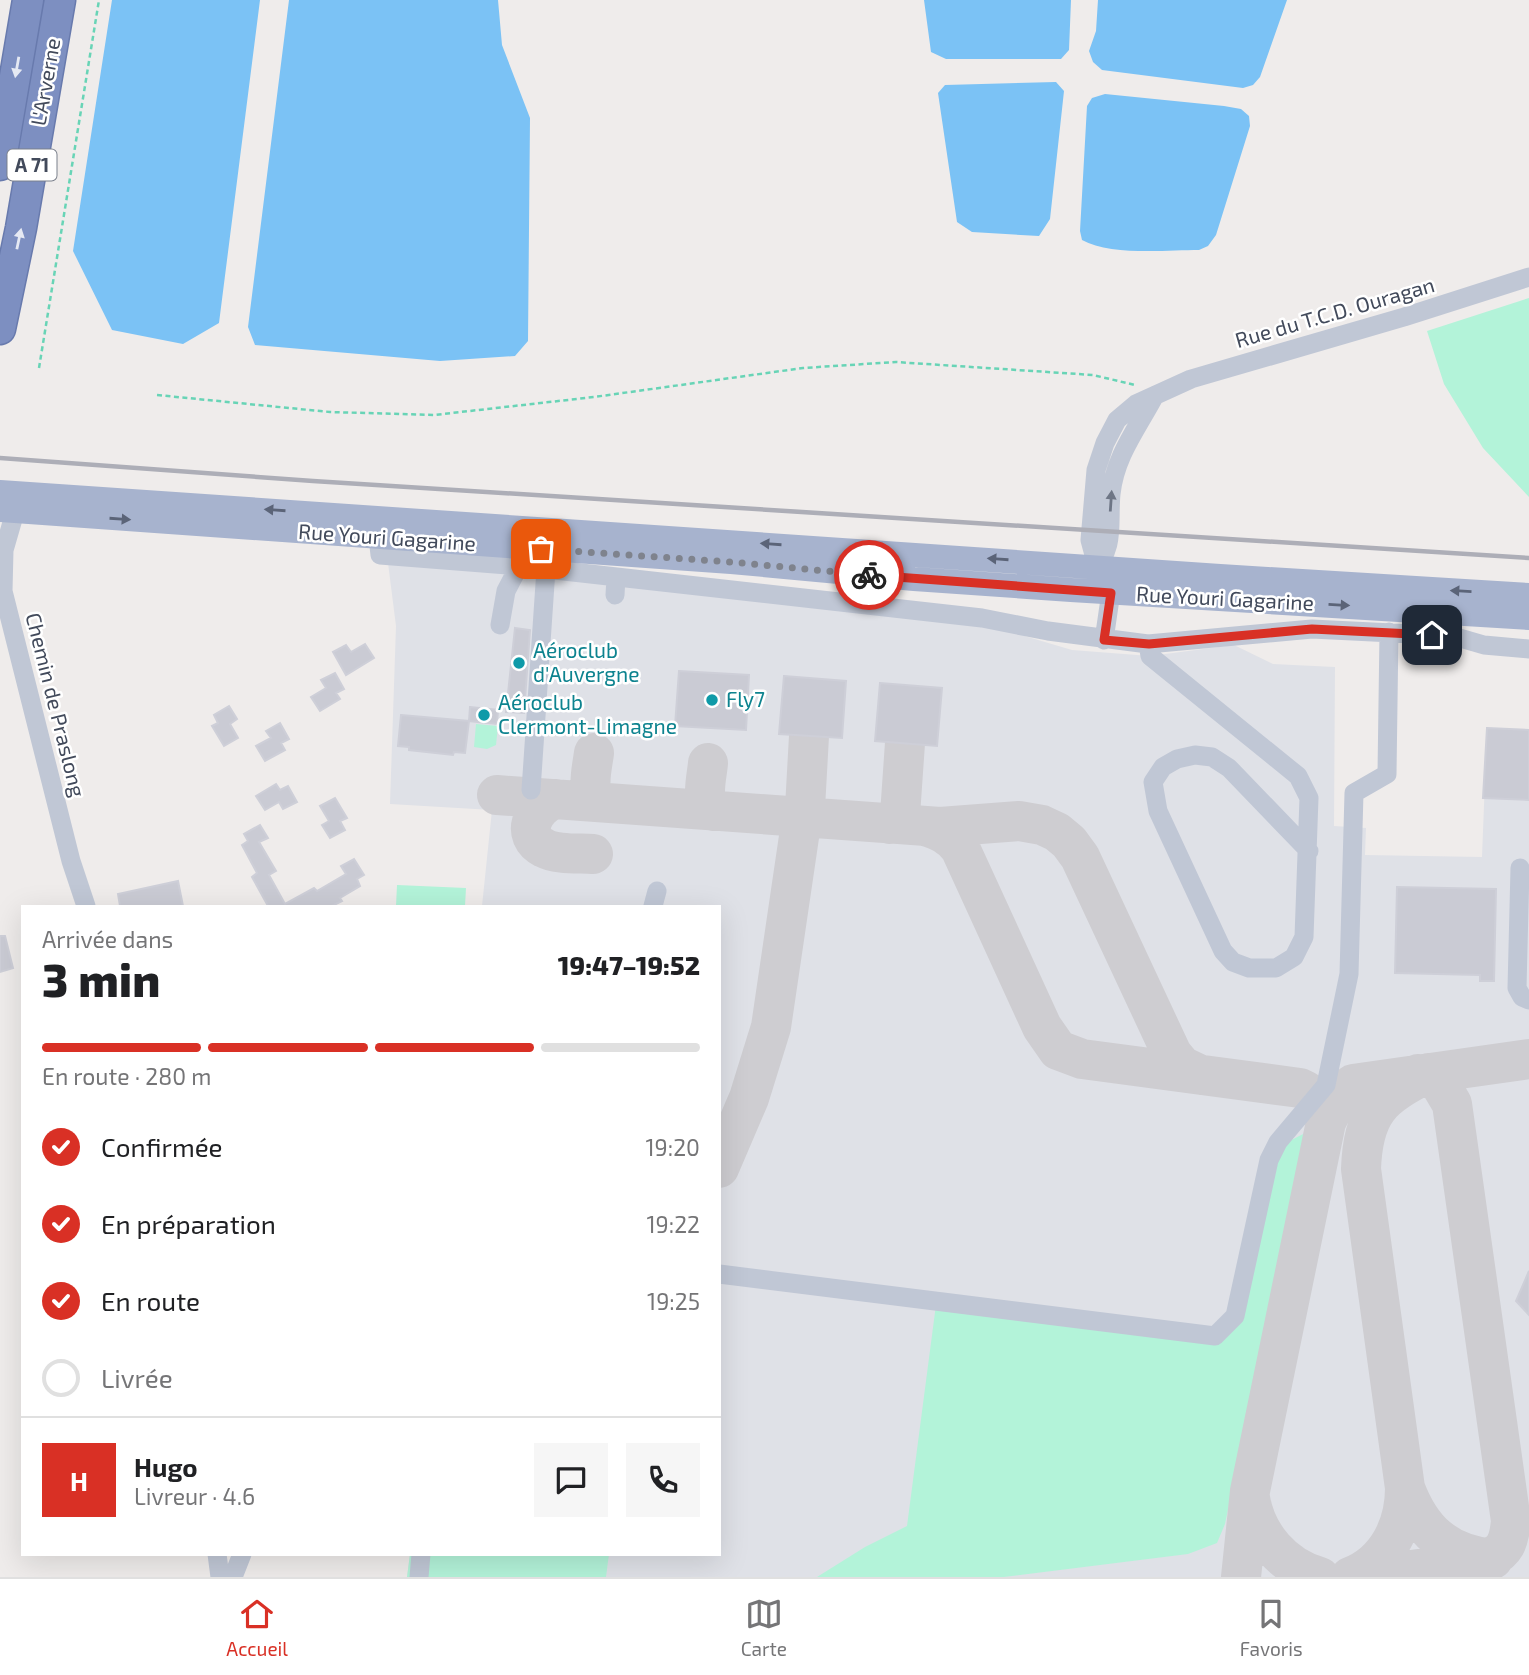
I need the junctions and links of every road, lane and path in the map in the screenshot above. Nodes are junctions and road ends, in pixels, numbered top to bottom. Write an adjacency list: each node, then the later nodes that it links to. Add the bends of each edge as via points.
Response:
1 (28, 0): 4 (highway, L'Arverne / A 71, one-way to 4)
2 (60, 0): 6 (highway, L'Arverne / A 71, one-way to 2)
3 (99, 0): 7 (path)
4 (0, 165)
5 (1529, 277): 9 (street, Rue du T.C.D. Ouragan, via 1191,379)
6 (0, 330)
7 (39, 368)
8 (157, 396): 9 (path, via 330,412 435,415 803,368 896,362 1093,376 1131,383)
9 (1154, 396): 12 (street, Rue du T.C.D. Ouragan, via 1117,420 1105,443 1096,470)
10 (0, 492): 14 (main road, Rue Youri Gagarine, one-way to 10)
11 (8, 511): 13 (main road, Rue Youri Gagarine, one-way to 13); 31 (street, Chemin de Praslong, via 3,592)
12 (1100, 541): 14 (street); 16 (street, Rue du T.C.D. Ouragan); 18 (street, via 1128,558 1187,563)
13 (379, 546): 15 (street); 19 (main road, Rue Youri Gagarine, via 731,562)
14 (1066, 564): 16 (main road, Rue Youri Gagarine)
15 (519, 566): 17 (street); 23 (street, via 506,592)
16 (1097, 566): 18 (main road, Rue Youri Gagarine); 19 (street); 20 (street, Rue du T.C.D. Ouragan)
17 (546, 569): 25 (street, via 615,586 982,618); 28 (street)
18 (1220, 576): 20 (street, via 1186,584 1128,580); 21 (main road, Rue Youri Gagarine, one-way to 18)
19 (1071, 590): 20 (main road, Rue Youri Gagarine)
20 (1111, 593): 22 (main road, Rue Youri Gagarine, one-way to 22); 25 (street)
21 (1529, 595)
22 (1529, 618)
23 (500, 625)
24 (1389, 632): 26 (street, via 1312,629); 27 (street, via 1452,636 1484,645); 33 (street, via 1387,774 1354,793 1349,974 1326,1086 1278,1142 1269,1160 1235,1316 1215,1336)
25 (1104, 640): 26 (street)
26 (1149, 644): 29 (street, via 1150,656 1298,776 1309,798)
27 (1529, 649)
28 (531, 790)
29 (1309, 851): 29 (street, via 1304,937 1294,957 1276,968 1249,968 1233,962 1223,951 1158,811 1153,782 1163,767 1177,759 1212,757 1229,768)
30 (1520, 868): 32 (street, via 1517,988)
31 (86, 905)
32 (1529, 1000)
33 (721, 1274)
34 (217, 1556): 37 (street)
35 (241, 1556): 38 (street)
36 (421, 1556): 39 (street)
37 (220, 1577)
38 (233, 1577)
39 (419, 1577)

